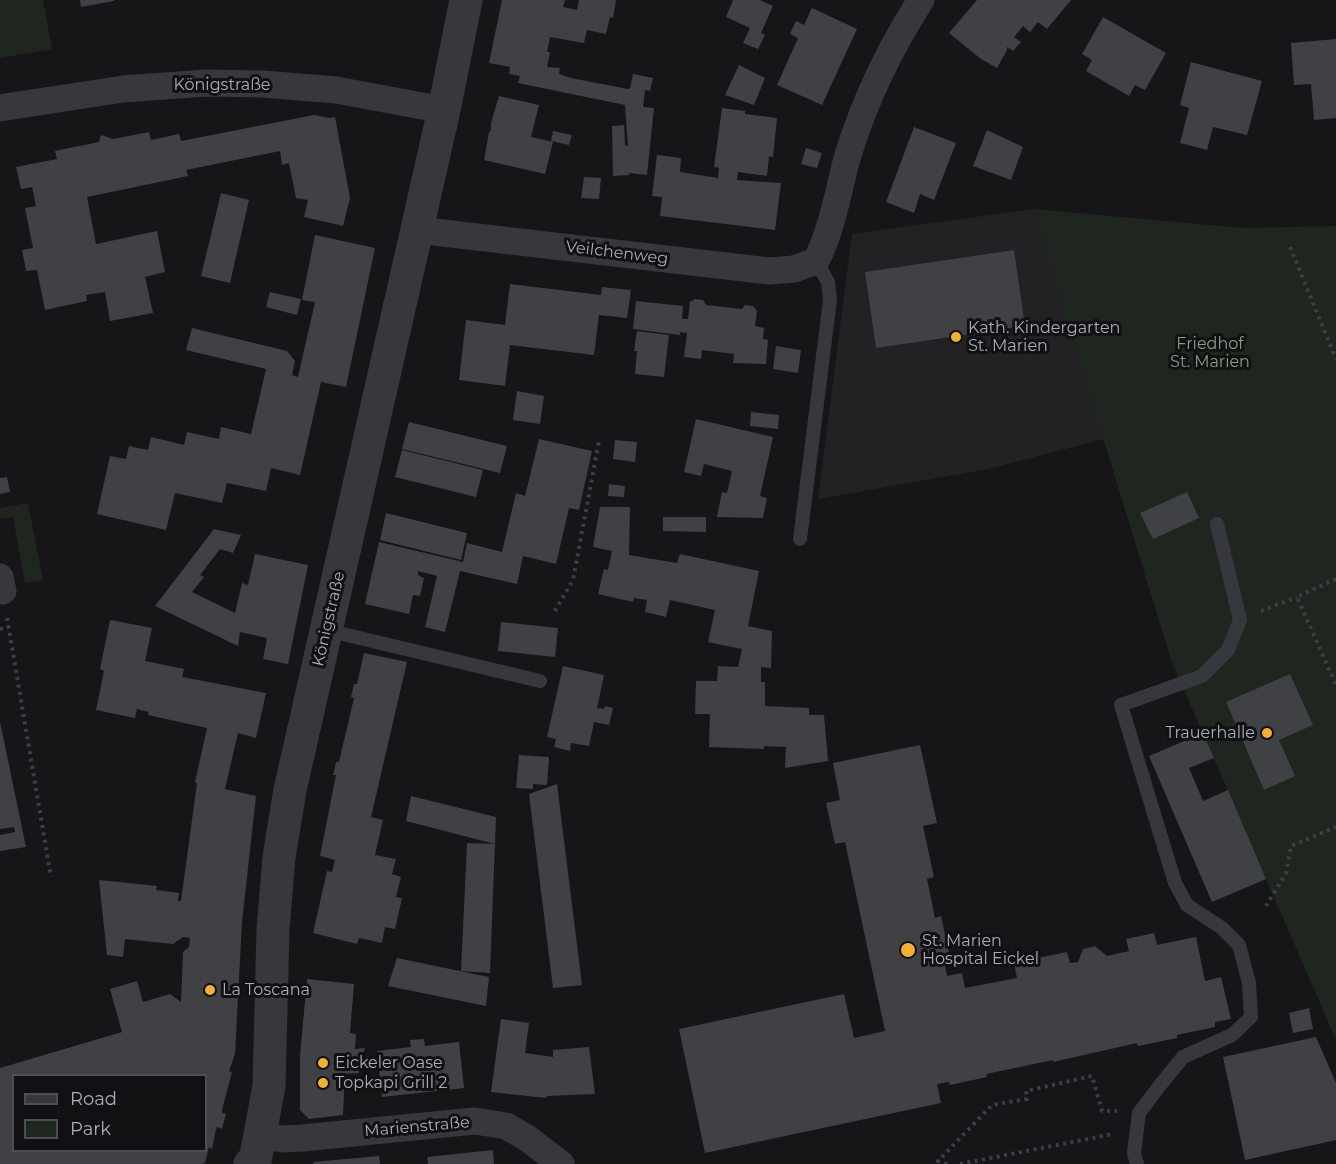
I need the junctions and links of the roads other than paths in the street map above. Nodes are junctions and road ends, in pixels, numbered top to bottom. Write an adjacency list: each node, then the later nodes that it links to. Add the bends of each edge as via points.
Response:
1 (466, 0): 4 (street, Königstraße)
2 (921, 0): 6 (street, via 898,36 869,96 826,242)
3 (0, 108): 4 (street, Königstraße, via 123,88 206,82 336,90)
4 (444, 110): 5 (street, Königstraße)
5 (417, 230): 6 (street, Veilchenweg, via 769,270 794,269); 9 (street, Königstraße)
6 (816, 261): 8 (lane, via 828,282 830,300)
7 (1217, 524): 13 (lane, via 1240,620 1227,650 1202,676 1121,705 1175,883 1187,905 1222,928 1239,945 1249,983 1251,1017 1232,1035 1183,1057 1139,1113 1134,1152)
8 (800, 539)
9 (326, 630): 10 (lane); 11 (street, Königstraße, via 279,857 269,1086)
10 (540, 681)
11 (255, 1156): 12 (street, Marienstraße, via 282,1138 475,1122 506,1126)
12 (561, 1164)
13 (1137, 1164)

